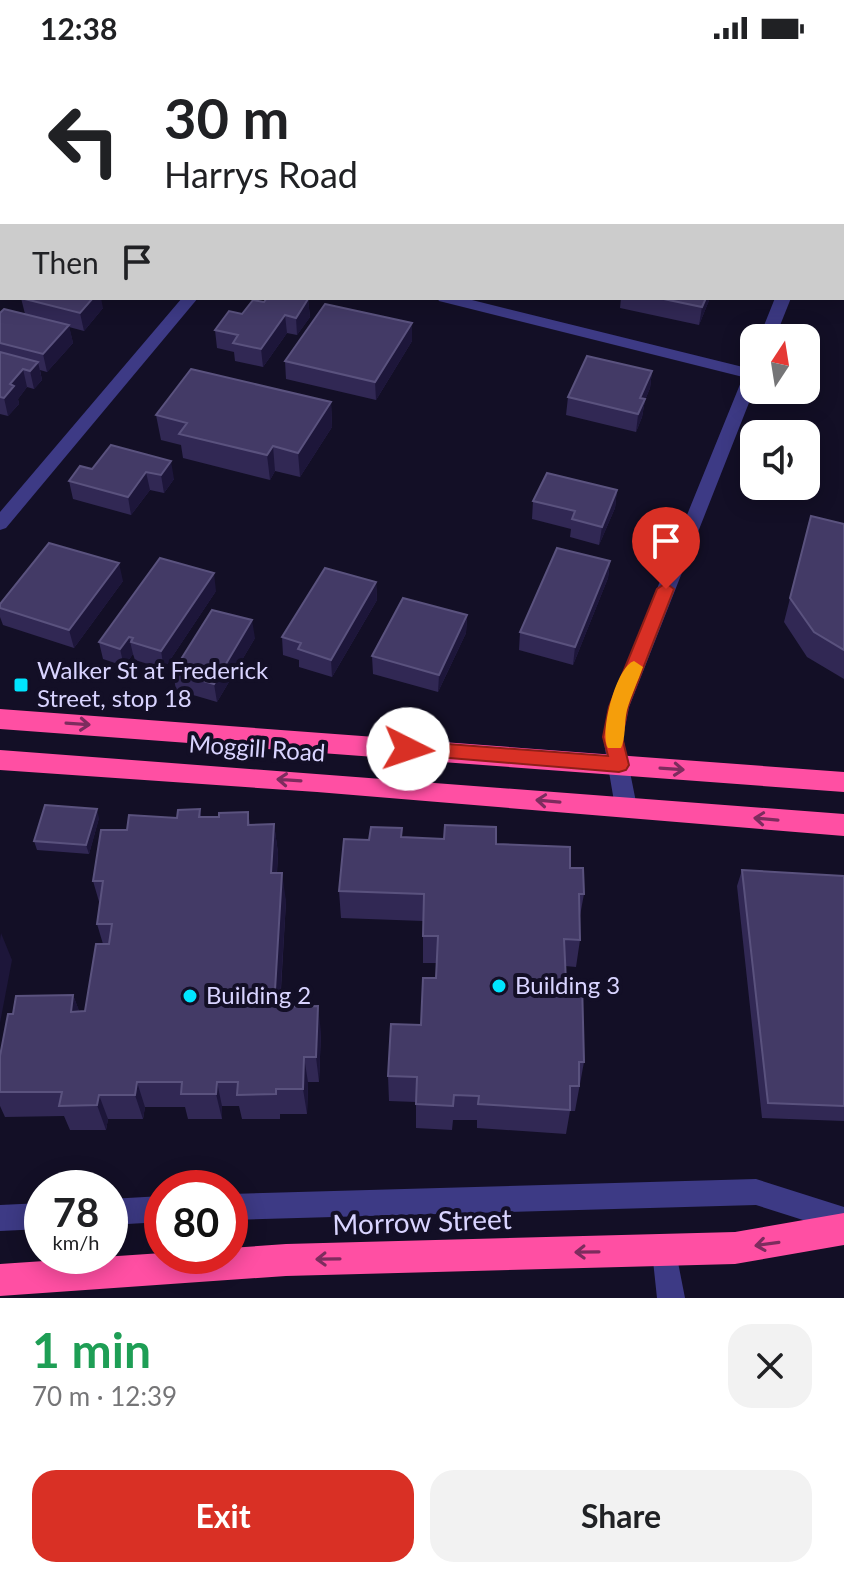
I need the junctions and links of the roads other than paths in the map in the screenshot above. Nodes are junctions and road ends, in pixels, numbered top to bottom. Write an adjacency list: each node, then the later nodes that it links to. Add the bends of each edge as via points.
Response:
1 (188, 300): 7 (street)
2 (453, 300): 5 (street)
3 (782, 300): 4 (street)
4 (773, 324)
5 (740, 369)
6 (740, 404): 10 (street, via 619,707 613,737)
7 (0, 524)
8 (0, 719): 10 (highway, Moggill Road, one-way to 10)
9 (0, 760): 12 (highway, Moggill Road, one-way to 9)
10 (619, 765): 11 (highway, Moggill Road, one-way to 11); 12 (street)
11 (844, 782)
12 (626, 807): 13 (highway, Moggill Road, one-way to 12)
13 (844, 825)
14 (248, 1206): 17 (street, via 756,1192)
15 (24, 1217): 16 (street)
16 (0, 1218)
17 (844, 1220)
18 (844, 1229): 19 (highway, Morrow Street, one-way to 19, via 761,1245)
19 (665, 1251): 20 (highway, Morrow Street, one-way to 20, via 271,1260); 21 (street)
20 (0, 1280)
21 (671, 1298)

